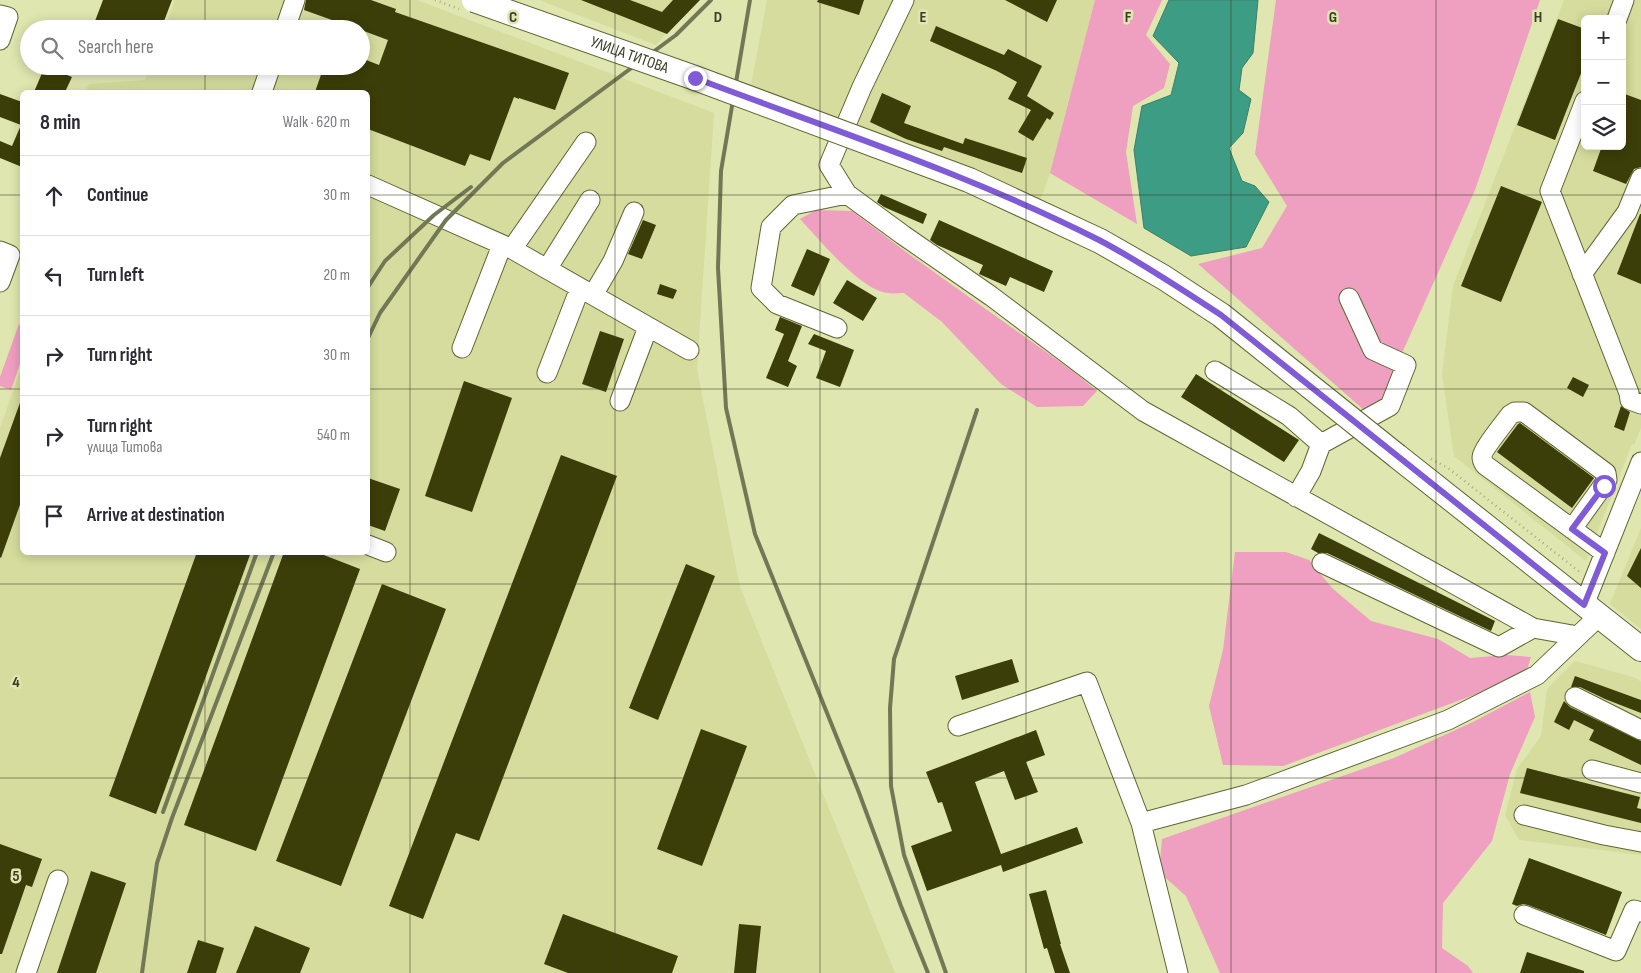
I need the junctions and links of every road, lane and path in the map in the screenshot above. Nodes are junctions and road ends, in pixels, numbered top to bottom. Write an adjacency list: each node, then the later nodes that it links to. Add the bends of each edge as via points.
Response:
1 (295, 0): 8 (street)
2 (434, 0): 5 (path, bridge)
3 (904, 0): 16 (street, via 829,165)
4 (1624, 0): 7 (street)
5 (468, 5): 44 (main road, УЛИЦА ТИТОВА, bridge, via 677,71 969,180 1100,240 1221,315)
6 (0, 15): 9 (street, via 8,17)
7 (1618, 15)
8 (288, 20)
9 (0, 40)
10 (269, 75): 11 (street)
11 (263, 90)
12 (1583, 105): 22 (street, via 1550,192)
13 (586, 142): 19 (street)
14 (1641, 178): 22 (street, via 1627,212)
15 (370, 186): 19 (street)
16 (847, 194): 27 (street, via 793,205 771,227 761,288 777,304); 37 (street, via 991,296 1143,411)
17 (590, 200): 21 (street)
18 (634, 212): 24 (street, via 613,260)
19 (507, 247): 21 (street); 28 (street)
20 (0, 251): 23 (street, via 10,255)
21 (547, 269): 24 (street)
22 (1582, 274): 33 (street, via 1630,400)
23 (0, 282)
24 (586, 292): 26 (street); 31 (street)
25 (1349, 298): 34 (street, via 1373,350 1406,365 1390,406)
26 (648, 327): 29 (street); 32 (street)
27 (837, 328)
28 (462, 348)
29 (689, 350)
30 (1215, 371): 34 (street, via 1289,416)
31 (547, 373)
32 (620, 401)
33 (1641, 404)
34 (1321, 444): 37 (street, via 1312,471)
35 (1431, 459): 43 (path, via 1448,468)
36 (1641, 462): 41 (street)
37 (1296, 497): 45 (street)
38 (1572, 529): 38 (street, via 1607,480 1606,473 1524,412 1510,415 1485,450 1483,462); 41 (street)
39 (370, 546): 40 (street)
40 (386, 552)
41 (1605, 553): 43 (street)
42 (1322, 563): 45 (street, via 1499,647)
43 (1593, 582): 44 (street)
44 (1591, 610): 46 (street); 47 (main road, УЛИЦА ТИТОВА)
45 (1533, 628): 46 (street)
46 (1578, 636): 54 (street, via 1537,675 1448,720 1246,795)
47 (1641, 649)
48 (1575, 697): 50 (street)
49 (958, 726): 54 (street, via 1087,682)
50 (1641, 730)
51 (1592, 770): 52 (street)
52 (1641, 783)
53 (1524, 814): 55 (street)
54 (1141, 823): 60 (street)
55 (1641, 842)
56 (58, 880): 59 (street)
57 (1641, 912): 58 (street, via 1634,910 1616,951)
58 (1524, 915)
59 (26, 973)
60 (1178, 973)

